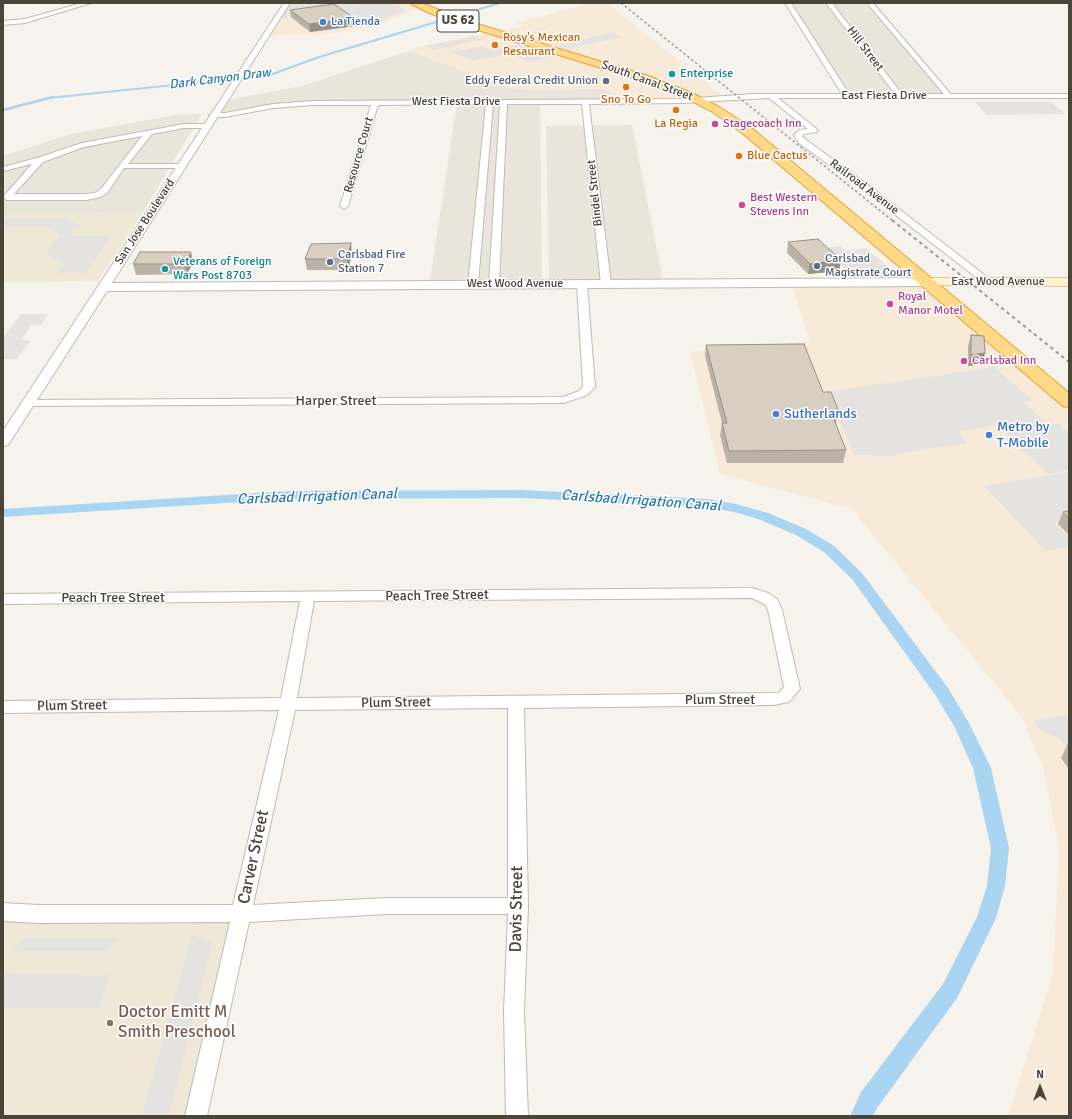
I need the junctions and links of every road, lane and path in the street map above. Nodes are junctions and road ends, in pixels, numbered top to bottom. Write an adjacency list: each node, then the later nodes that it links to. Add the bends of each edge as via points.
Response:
1 (88, 3): 7 (street, via 25,21)
2 (287, 3): 18 (street, San Jose Boulevard)
3 (788, 3): 10 (street)
4 (829, 3): 11 (street, Hill Street)
5 (870, 3): 8 (street)
6 (417, 5): 13 (highway, South Canal Street / US 62, via 495,33 644,78)
7 (3, 22)
8 (947, 93)
9 (771, 96): 10 (street, East Fiesta Drive); 13 (street, East Fiesta Drive, via 724,97); 28 (street, Railroad Avenue, via 814,130 798,135 802,141)
10 (847, 96): 11 (street, East Fiesta Drive)
11 (900, 96): 12 (street, East Fiesta Drive)
12 (1069, 96)
13 (699, 101): 16 (street, West Fiesta Drive); 27 (highway, South Canal Street / US 62, via 745,129)
14 (490, 102): 15 (street, West Fiesta Drive); 17 (street, West Fiesta Drive); 30 (street)
15 (504, 102): 16 (street, West Fiesta Drive); 31 (street)
16 (585, 102): 33 (street, Bindel Street)
17 (375, 103): 18 (street, West Fiesta Drive, via 286,104); 26 (street, Resource Court)
18 (213, 115): 19 (street, San Jose Boulevard)
19 (206, 126): 20 (street, via 184,126); 23 (street, San Jose Boulevard)
20 (149, 132): 21 (street, via 82,145); 22 (street)
21 (40, 160): 24 (street); 25 (street)
22 (122, 166): 23 (street); 25 (street, via 104,191 98,195)
23 (181, 166): 34 (street, San Jose Boulevard)
24 (3, 169)
25 (5, 197)
26 (344, 206)
27 (927, 282): 28 (main road, East Wood Avenue); 33 (street, West Wood Avenue); 36 (highway, South Canal Street / US 62)
28 (988, 282): 29 (main road, East Wood Avenue)
29 (1069, 282)
30 (473, 284): 31 (street, West Wood Avenue); 34 (street, West Wood Avenue)
31 (494, 284): 32 (street, West Wood Avenue)
32 (582, 284): 33 (street, West Wood Avenue); 35 (street, Harper Street, via 589,387 583,393 564,400)
33 (606, 284)
34 (103, 287): 35 (street, San Jose Boulevard)
35 (29, 402): 37 (street, San Jose Boulevard)
36 (1069, 402)
37 (3, 442)
38 (308, 597): 39 (street, Peach Tree Street); 40 (street, Peach Tree Street, via 752,593 772,602 775,610 792,683 792,689); 42 (street, Carver Street)
39 (3, 599)
40 (787, 693): 41 (street, Plum Street, via 783,698 773,699)
41 (516, 701): 42 (street, Plum Street); 44 (street, Davis Street)
42 (288, 704): 43 (street, Plum Street); 46 (street, Carver Street)
43 (3, 706)
44 (518, 906): 46 (street, via 386,906); 48 (street, Davis Street, via 514,1011)
45 (3, 912): 46 (street)
46 (242, 914): 47 (street, Carver Street)
47 (196, 1116)
48 (517, 1116)

